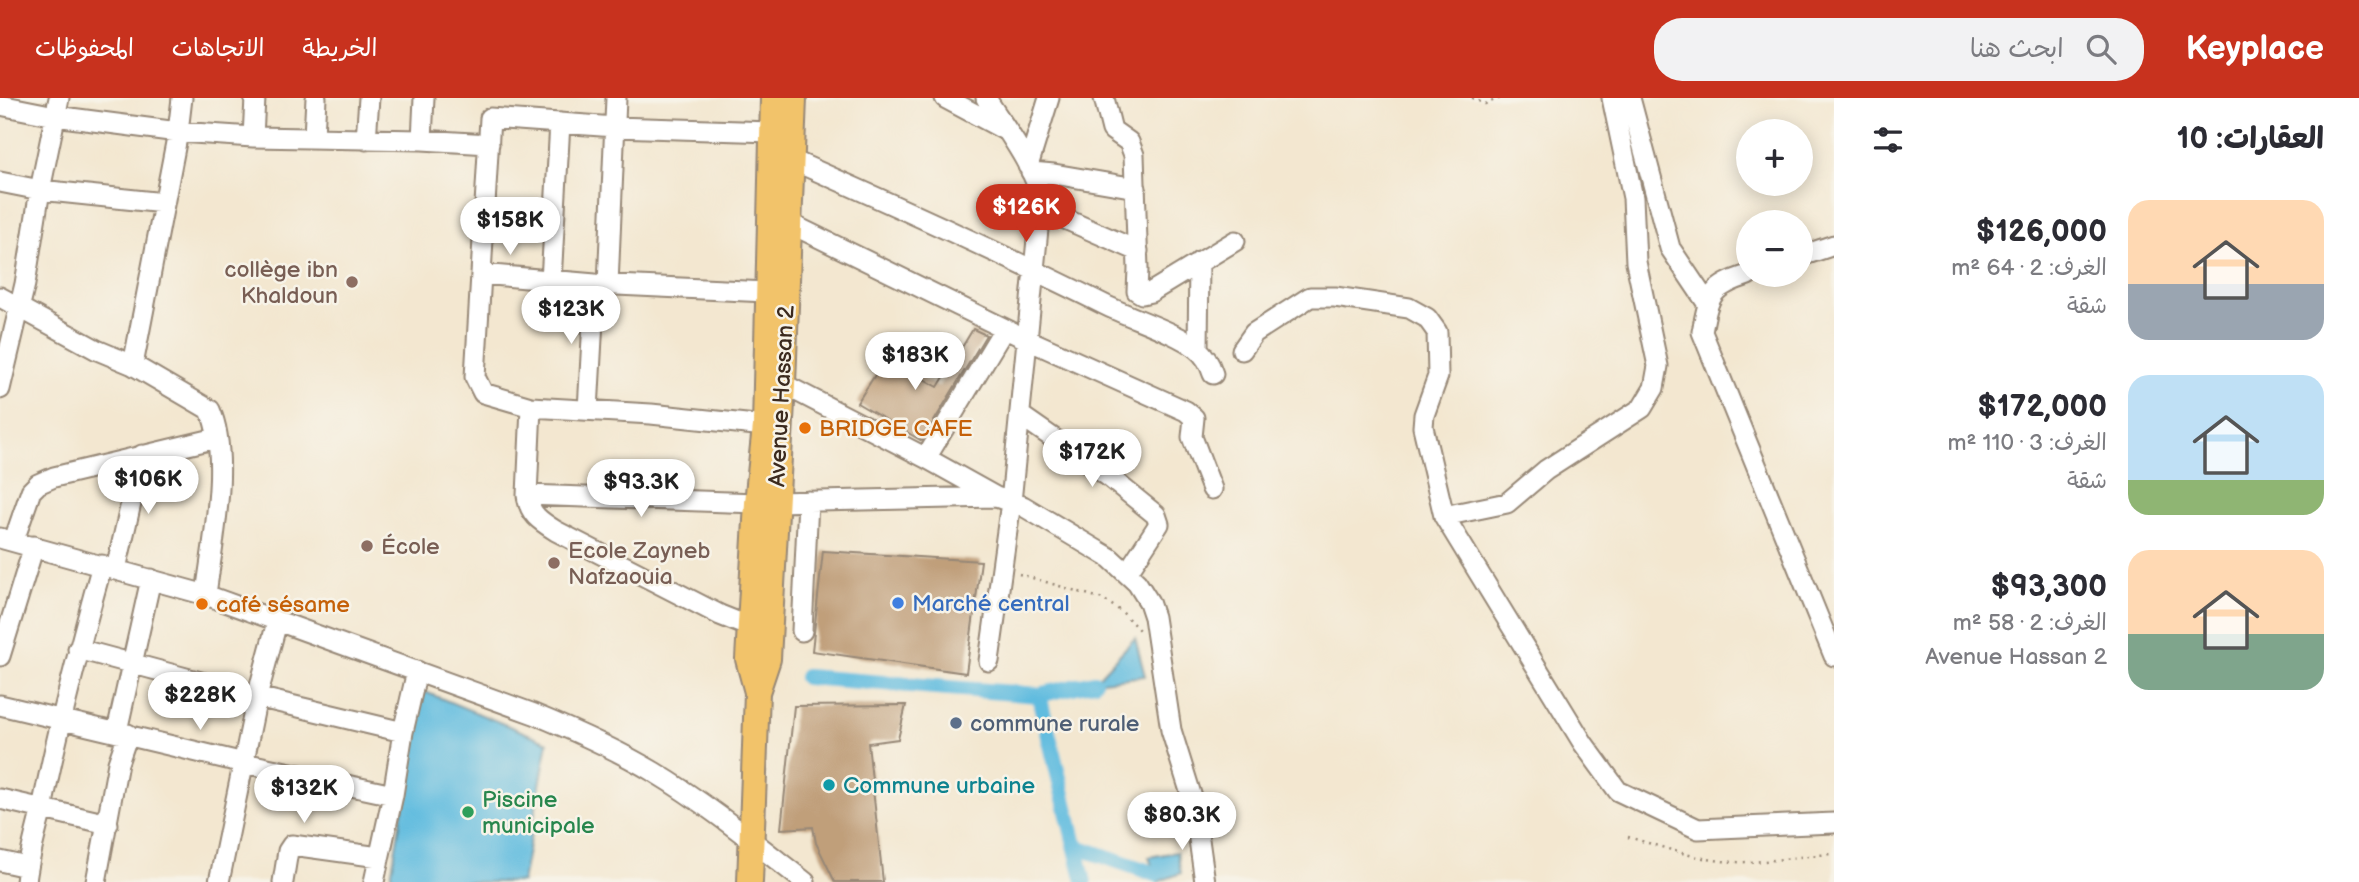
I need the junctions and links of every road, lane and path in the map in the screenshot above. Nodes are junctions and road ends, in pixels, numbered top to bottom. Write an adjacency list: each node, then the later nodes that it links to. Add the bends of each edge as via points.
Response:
1 (182, 98): 24 (street)
2 (255, 98): 26 (street)
3 (316, 98): 27 (street)
4 (369, 98): 28 (street)
5 (424, 98): 29 (street)
6 (492, 98): 20 (street)
7 (616, 98): 22 (street)
8 (773, 98): 25 (main road, Avenue Hassan 2)
9 (794, 98): 31 (main road, Avenue Hassan 2)
10 (945, 98): 23 (street)
11 (1049, 98): 32 (street)
12 (1104, 98): 34 (street, via 1112,130 1131,146)
13 (1472, 98): 14 (path, via 1485,104)
14 (1502, 98)
15 (1612, 98): 73 (street, via 1633,198 1636,262 1658,366 1654,388 1642,408 1546,470 1507,503)
16 (1630, 98): 51 (street, via 1670,248)
17 (992, 102): 23 (street)
18 (0, 105): 19 (street)
19 (57, 107): 24 (street); 35 (street)
20 (491, 118): 21 (street); 30 (street)
21 (561, 123): 22 (street); 47 (street)
22 (615, 127): 25 (street); 48 (street)
23 (1005, 130): 32 (street)
24 (178, 132): 26 (street); 36 (street)
25 (773, 132): 49 (main road, Avenue Hassan 2)
26 (253, 136): 27 (street)
27 (314, 136): 28 (street)
28 (366, 140): 29 (street)
29 (422, 140): 30 (street)
30 (489, 144): 45 (street)
31 (792, 160): 38 (main road, Avenue Hassan 2); 44 (street)
32 (1030, 169): 34 (street); 37 (street, via 1038,186)
33 (0, 182): 35 (street)
34 (1136, 188): 41 (street)
35 (40, 190): 36 (street); 52 (street)
36 (164, 204): 57 (street)
37 (1040, 208): 41 (street); 44 (street)
38 (789, 223): 53 (street); 59 (main road, Avenue Hassan 2)
39 (1235, 241): 43 (street)
40 (1834, 245): 42 (street)
41 (1138, 251): 43 (street, via 1139,293 1151,292)
42 (1813, 252)
43 (1199, 262): 55 (street)
44 (1034, 270): 54 (street); 55 (street)
45 (481, 274): 47 (street); 61 (street, via 477,384 482,393)
46 (1736, 279): 51 (street, via 1722,284)
47 (551, 281): 48 (street)
48 (602, 284): 49 (street); 62 (street)
49 (767, 292): 64 (main road, Avenue Hassan 2)
50 (0, 297): 52 (street)
51 (1707, 303): 89 (street, via 1702,332)
52 (19, 306): 57 (street); 60 (street)
53 (1004, 329): 54 (street); 67 (street)
54 (1026, 339): 63 (street); 68 (street, via 1191,414 1195,421 1192,438)
55 (1198, 349): 58 (street)
56 (1242, 350): 73 (street, via 1254,333 1310,297 1401,305 1427,318 1437,332 1438,376 1423,427)
57 (133, 365): 65 (street, via 205,407)
58 (1213, 374)
59 (783, 384): 67 (street); 72 (main road, Avenue Hassan 2)
60 (0, 389)
61 (531, 407): 62 (street); 69 (street)
62 (588, 410): 64 (street)
63 (1020, 415): 70 (street); 80 (street, via 1109,477 1159,519)
64 (765, 425): 72 (main road, Avenue Hassan 2)
65 (217, 438): 66 (street); 82 (street, via 217,507)
66 (142, 455): 74 (street, via 38,484); 78 (street)
67 (926, 457): 70 (street)
68 (1212, 489)
69 (527, 495): 72 (street); 84 (street, via 532,512 556,531)
70 (1004, 500): 71 (street); 79 (street); 80 (street, via 1080,539)
71 (808, 501): 72 (street); 76 (street)
72 (766, 503): 77 (main road, Avenue Hassan 2); 84 (main road, Avenue Hassan 2)
73 (1444, 516): 103 (street, via 1583,743 1618,791 1698,829)
74 (7, 539): 75 (street)
75 (34, 546): 78 (street); 88 (street)
76 (806, 546): 77 (street); 86 (street)
77 (774, 550): 93 (main road, Avenue Hassan 2, via 768,659)
78 (109, 567): 81 (street); 87 (street)
79 (1002, 571): 85 (path, via 1103,599); 91 (street)
80 (1127, 573): 117 (street, via 1143,592 1154,617 1171,730 1194,804)
81 (151, 579): 82 (street); 90 (street)
82 (206, 595): 83 (street)
83 (277, 622): 92 (street); 94 (street)
84 (750, 627): 93 (main road, Avenue Hassan 2, via 748,659)
85 (1139, 630)
86 (802, 631)
87 (78, 649): 90 (street); 96 (street)
88 (0, 656)
89 (1834, 656)
90 (133, 662): 94 (street); 98 (street)
91 (989, 662)
92 (417, 671): 97 (street); 106 (street, via 586,736 654,772)
93 (757, 692): 106 (main road, Avenue Hassan 2)
94 (257, 697): 97 (street); 99 (street)
95 (0, 705): 96 (street)
96 (60, 719): 98 (street); 102 (street)
97 (403, 732): 100 (street)
98 (122, 733): 99 (street); 104 (street)
99 (244, 763): 100 (street); 112 (street)
100 (393, 796): 108 (street)
101 (0, 799): 102 (street)
102 (41, 809): 104 (street); 110 (street)
103 (1834, 822)
104 (108, 824): 111 (street)
105 (1628, 837): 107 (path, via 1703,859 1747,862)
106 (751, 840): 115 (main road, Avenue Hassan 2); 116 (street)
107 (1834, 854)
108 (379, 857): 113 (street, via 292,845); 114 (street)
109 (0, 861): 110 (street)
110 (27, 874)
111 (96, 882)
112 (219, 882)
113 (284, 882)
114 (374, 882)
115 (750, 882)
116 (805, 882)
117 (1205, 882)

